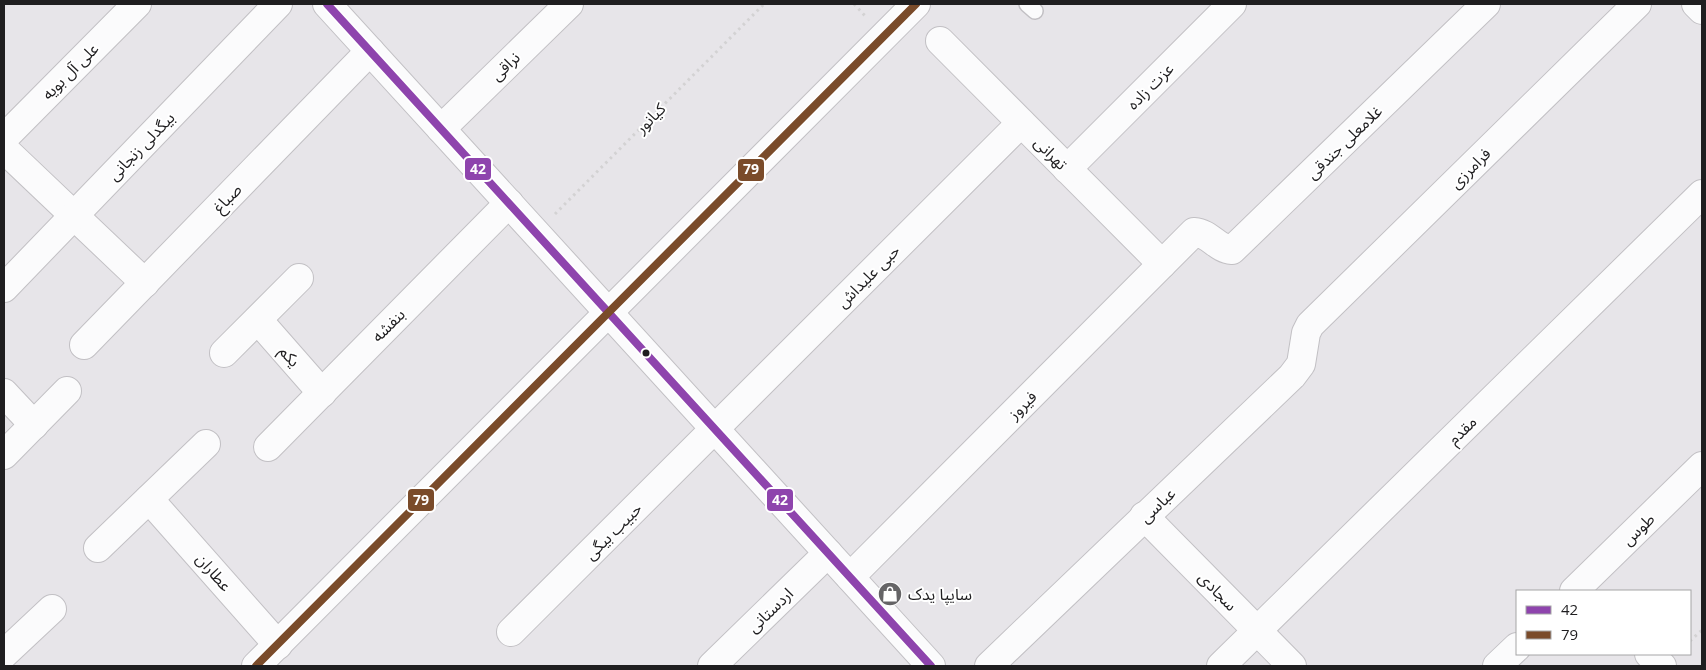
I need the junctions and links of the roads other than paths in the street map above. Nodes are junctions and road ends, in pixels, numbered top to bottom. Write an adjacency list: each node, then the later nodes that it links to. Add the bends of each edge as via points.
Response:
1 (137, 4): 15 (street, علی آل بویه)
2 (278, 4): 20 (street, بیگدلی زنجانی)
3 (569, 4): 14 (street, نراقی)
4 (916, 4): 26 (street)
5 (1232, 4): 17 (street, عزت زاده)
6 (1486, 4): 21 (street, غلامعلی جندقی, via 1232,250 1224,249 1203,233)
7 (1637, 4): 28 (street, فرامرزی, via 1324,311)
8 (1696, 4): 10 (street)
9 (337, 7): 12 (street)
10 (1702, 10)
11 (940, 41): 13 (street, تهرانی)
12 (370, 51): 14 (street); 24 (street, صباغ)
13 (1021, 123): 17 (street, تهرانی); 35 (street, حبی علیداش)
14 (441, 129): 19 (street)
15 (4, 138)
16 (4, 149): 20 (street)
17 (1067, 169): 22 (street, تهرانی)
18 (1702, 194): 47 (street, مقدم)
19 (509, 203): 26 (street); 32 (street, بنفشه)
20 (74, 216): 24 (street); 25 (street, بیگدلی زنجانی)
21 (1194, 232): 22 (street, فیروز)
22 (1162, 264): 44 (street, فیروز)
23 (299, 278): 27 (street)
24 (144, 283): 29 (street, صباغ)
25 (4, 288)
26 (609, 313): 35 (street); 49 (street)
27 (258, 320): 30 (street); 32 (street, یکم)
28 (1306, 333): 41 (street, عباسی, via 1301,364 1292,376)
29 (84, 345)
30 (224, 353)
31 (68, 391): 34 (street)
32 (322, 392): 37 (street, بنفشه)
33 (4, 394): 34 (street)
34 (34, 425): 38 (street)
35 (715, 429): 43 (street); 48 (street, حبیب بیگی)
36 (206, 444): 40 (street)
37 (268, 447)
38 (4, 455)
39 (1702, 466): 45 (street, طوس)
40 (149, 499): 42 (street); 49 (street, عطاران)
41 (1144, 516): 47 (street, سجادی); 56 (street, عباسی)
42 (98, 548)
43 (828, 553): 44 (street); 54 (street, اردستانی)
44 (850, 577): 55 (street)
45 (1581, 589)
46 (52, 609): 51 (street)
47 (1257, 631): 57 (street, مقدم); 58 (street, سجادی)
48 (511, 632)
49 (278, 645): 53 (street)
50 (1516, 648): 59 (street)
51 (4, 654)
52 (1650, 655): 60 (street)
53 (256, 666)
54 (712, 666)
55 (931, 666)
56 (989, 666)
57 (1222, 666)
58 (1292, 666)
59 (1497, 666)
60 (1662, 666)

